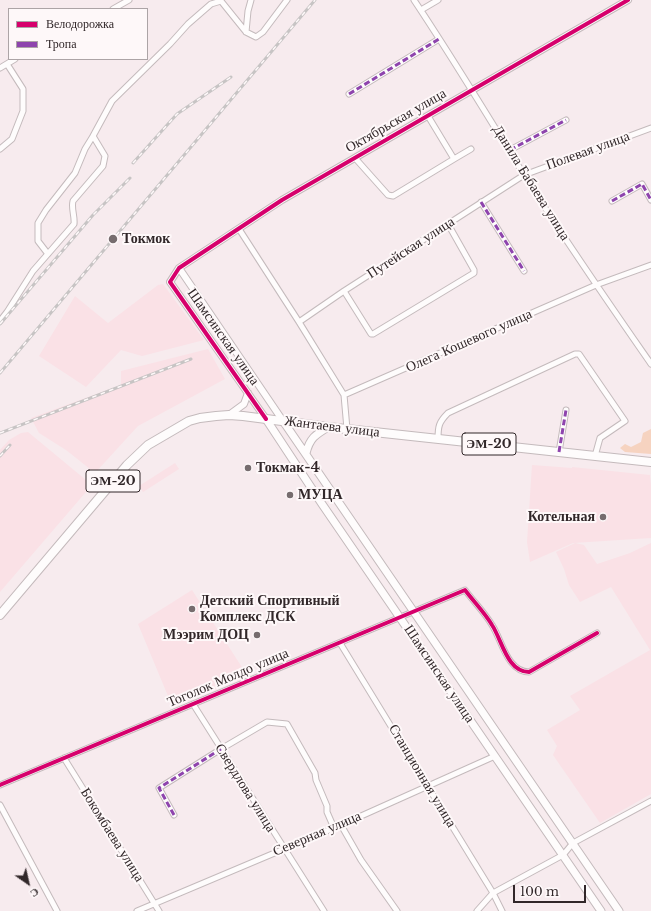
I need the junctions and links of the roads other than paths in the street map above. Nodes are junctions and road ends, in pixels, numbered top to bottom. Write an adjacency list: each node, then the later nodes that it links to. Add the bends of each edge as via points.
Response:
1 (129, 0): 7 (street)
2 (251, 0): 9 (street)
3 (287, 0): 9 (street, via 263,32 256,37)
4 (414, 0): 8 (street, Данила Бабаева улица)
5 (438, 0): 8 (street)
6 (628, 0): 14 (street, Октябрьская улица)
7 (115, 8)
8 (421, 10): 10 (street, Данила Бабаева улица)
9 (246, 32): 19 (street, via 221,1 211,4 112,101)
10 (439, 39): 14 (street, Данила Бабаева улица); 15 (street)
11 (13, 60): 12 (street)
12 (7, 64): 13 (street); 20 (street, via 23,89 23,111 12,139)
13 (0, 68)
14 (473, 90): 16 (street, Октябрьская улица); 22 (street, Данила Бабаева улица)
15 (349, 94)
16 (428, 116): 23 (street, Октябрьская улица); 24 (street)
17 (566, 120): 22 (street)
18 (651, 128): 25 (street, Полевая улица)
19 (92, 136): 31 (street, via 75,173 38,223 38,240); 31 (street, via 105,156 103,166 73,201 74,224)
20 (0, 149)
21 (471, 149): 24 (street)
22 (510, 150): 25 (street, Данила Бабаева улица)
23 (355, 158): 24 (street, via 391,196); 30 (street, Октябрьская улица, via 282,200)
24 (454, 159)
25 (524, 175): 27 (street, Путейская улица); 35 (street, Данила Бабаева улица)
26 (651, 200): 28 (street, via 642,184)
27 (481, 202): 29 (street, Путейская улица); 34 (street)
28 (612, 202)
29 (448, 224): 36 (street, Путейская улица); 36 (street, via 474,273 373,334)
30 (240, 229): 33 (street, Октябрьская улица); 38 (street)
31 (48, 254): 37 (street, via 33,271)
32 (651, 265): 35 (street, Олега Кошевого улица)
33 (179, 268): 40 (street, Шамсинская улица, via 170,282); 45 (street, Шамсинская улица)
34 (524, 271)
35 (595, 286): 39 (street, Данила Бабаева улица); 41 (street, Олега Кошевого улица)
36 (344, 291): 38 (street, Путейская улица)
37 (0, 321)
38 (299, 322): 41 (street)
39 (651, 364)
40 (248, 393): 43 (street, via 244,404); 44 (street, Шамсинская улица)
41 (344, 395): 47 (street)
42 (566, 410): 49 (street)
43 (230, 415): 44 (main road, Жантаева улица / ЭМ-20); 54 (main road, Жантаева улица / ЭМ-20, via 189,421 148,445 121,472)
44 (266, 419): 45 (main road, Жантаева улица / ЭМ-20); 55 (main road, Шамсинская улица)
45 (283, 421): 46 (main road, Жантаева улица / ЭМ-20); 50 (main road, Шамсинская улица)
46 (328, 427): 47 (main road, Жантаева улица / ЭМ-20); 50 (main road, via 313,437)
47 (347, 429): 48 (main road, Жантаева улица / ЭМ-20)
48 (438, 439): 49 (main road, Жантаева улица / ЭМ-20); 51 (street, via 438,427 448,413 579,354 625,421 600,438)
49 (559, 452): 51 (main road, Жантаева улица / ЭМ-20)
50 (306, 453): 53 (main road, Шамсинская улица)
51 (595, 456): 52 (main road, Жантаева улица / ЭМ-20)
52 (651, 462)
53 (414, 612): 55 (street, Тоголок Молдо улица); 56 (street, Тоголок Молдо улица, via 465,590 492,626 512,664 523,672 529,672); 69 (main road, Шамсинская улица)
54 (0, 615)
55 (400, 618): 57 (street, Тоголок Молдо улица); 60 (main road, Шамсинская улица)
56 (598, 633)
57 (340, 643): 58 (street, Тоголок Молдо улица); 63 (street, Станционная улица)
58 (193, 704): 59 (street, Свердлова улица); 61 (street, Тоголок Молдо улица)
59 (221, 749): 66 (street, via 159,788); 68 (street, via 268,722 287,724 315,774); 70 (street, Свердлова улица)
60 (495, 756): 63 (street, Северная улица); 71 (main road, Шамсинская улица)
61 (64, 758): 62 (street, Тоголок Молдо улица); 73 (street, Бокомбаева улица)
62 (0, 785)
63 (428, 786): 67 (street, Северная улица); 72 (street, Станционная улица)
64 (651, 801): 69 (street)
65 (0, 804): 74 (street)
66 (174, 815)
67 (341, 825): 68 (street, Северная улица); 78 (street, via 361,860)
68 (334, 828): 70 (street, Северная улица)
69 (573, 843): 71 (street); 82 (main road, Шамсинская улица)
70 (284, 848): 73 (street, Северная улица); 77 (street, Свердлова улица)
71 (563, 855): 72 (street); 81 (main road, Шамсинская улица)
72 (493, 893): 79 (street); 80 (street, Станционная улица)
73 (155, 903): 75 (street, Северная улица); 76 (street, Бокомбаева улица)
74 (57, 911)
75 (137, 911)
76 (160, 911)
77 (324, 911)
78 (398, 911)
79 (477, 911)
80 (502, 911)
81 (601, 911)
82 (619, 911)

